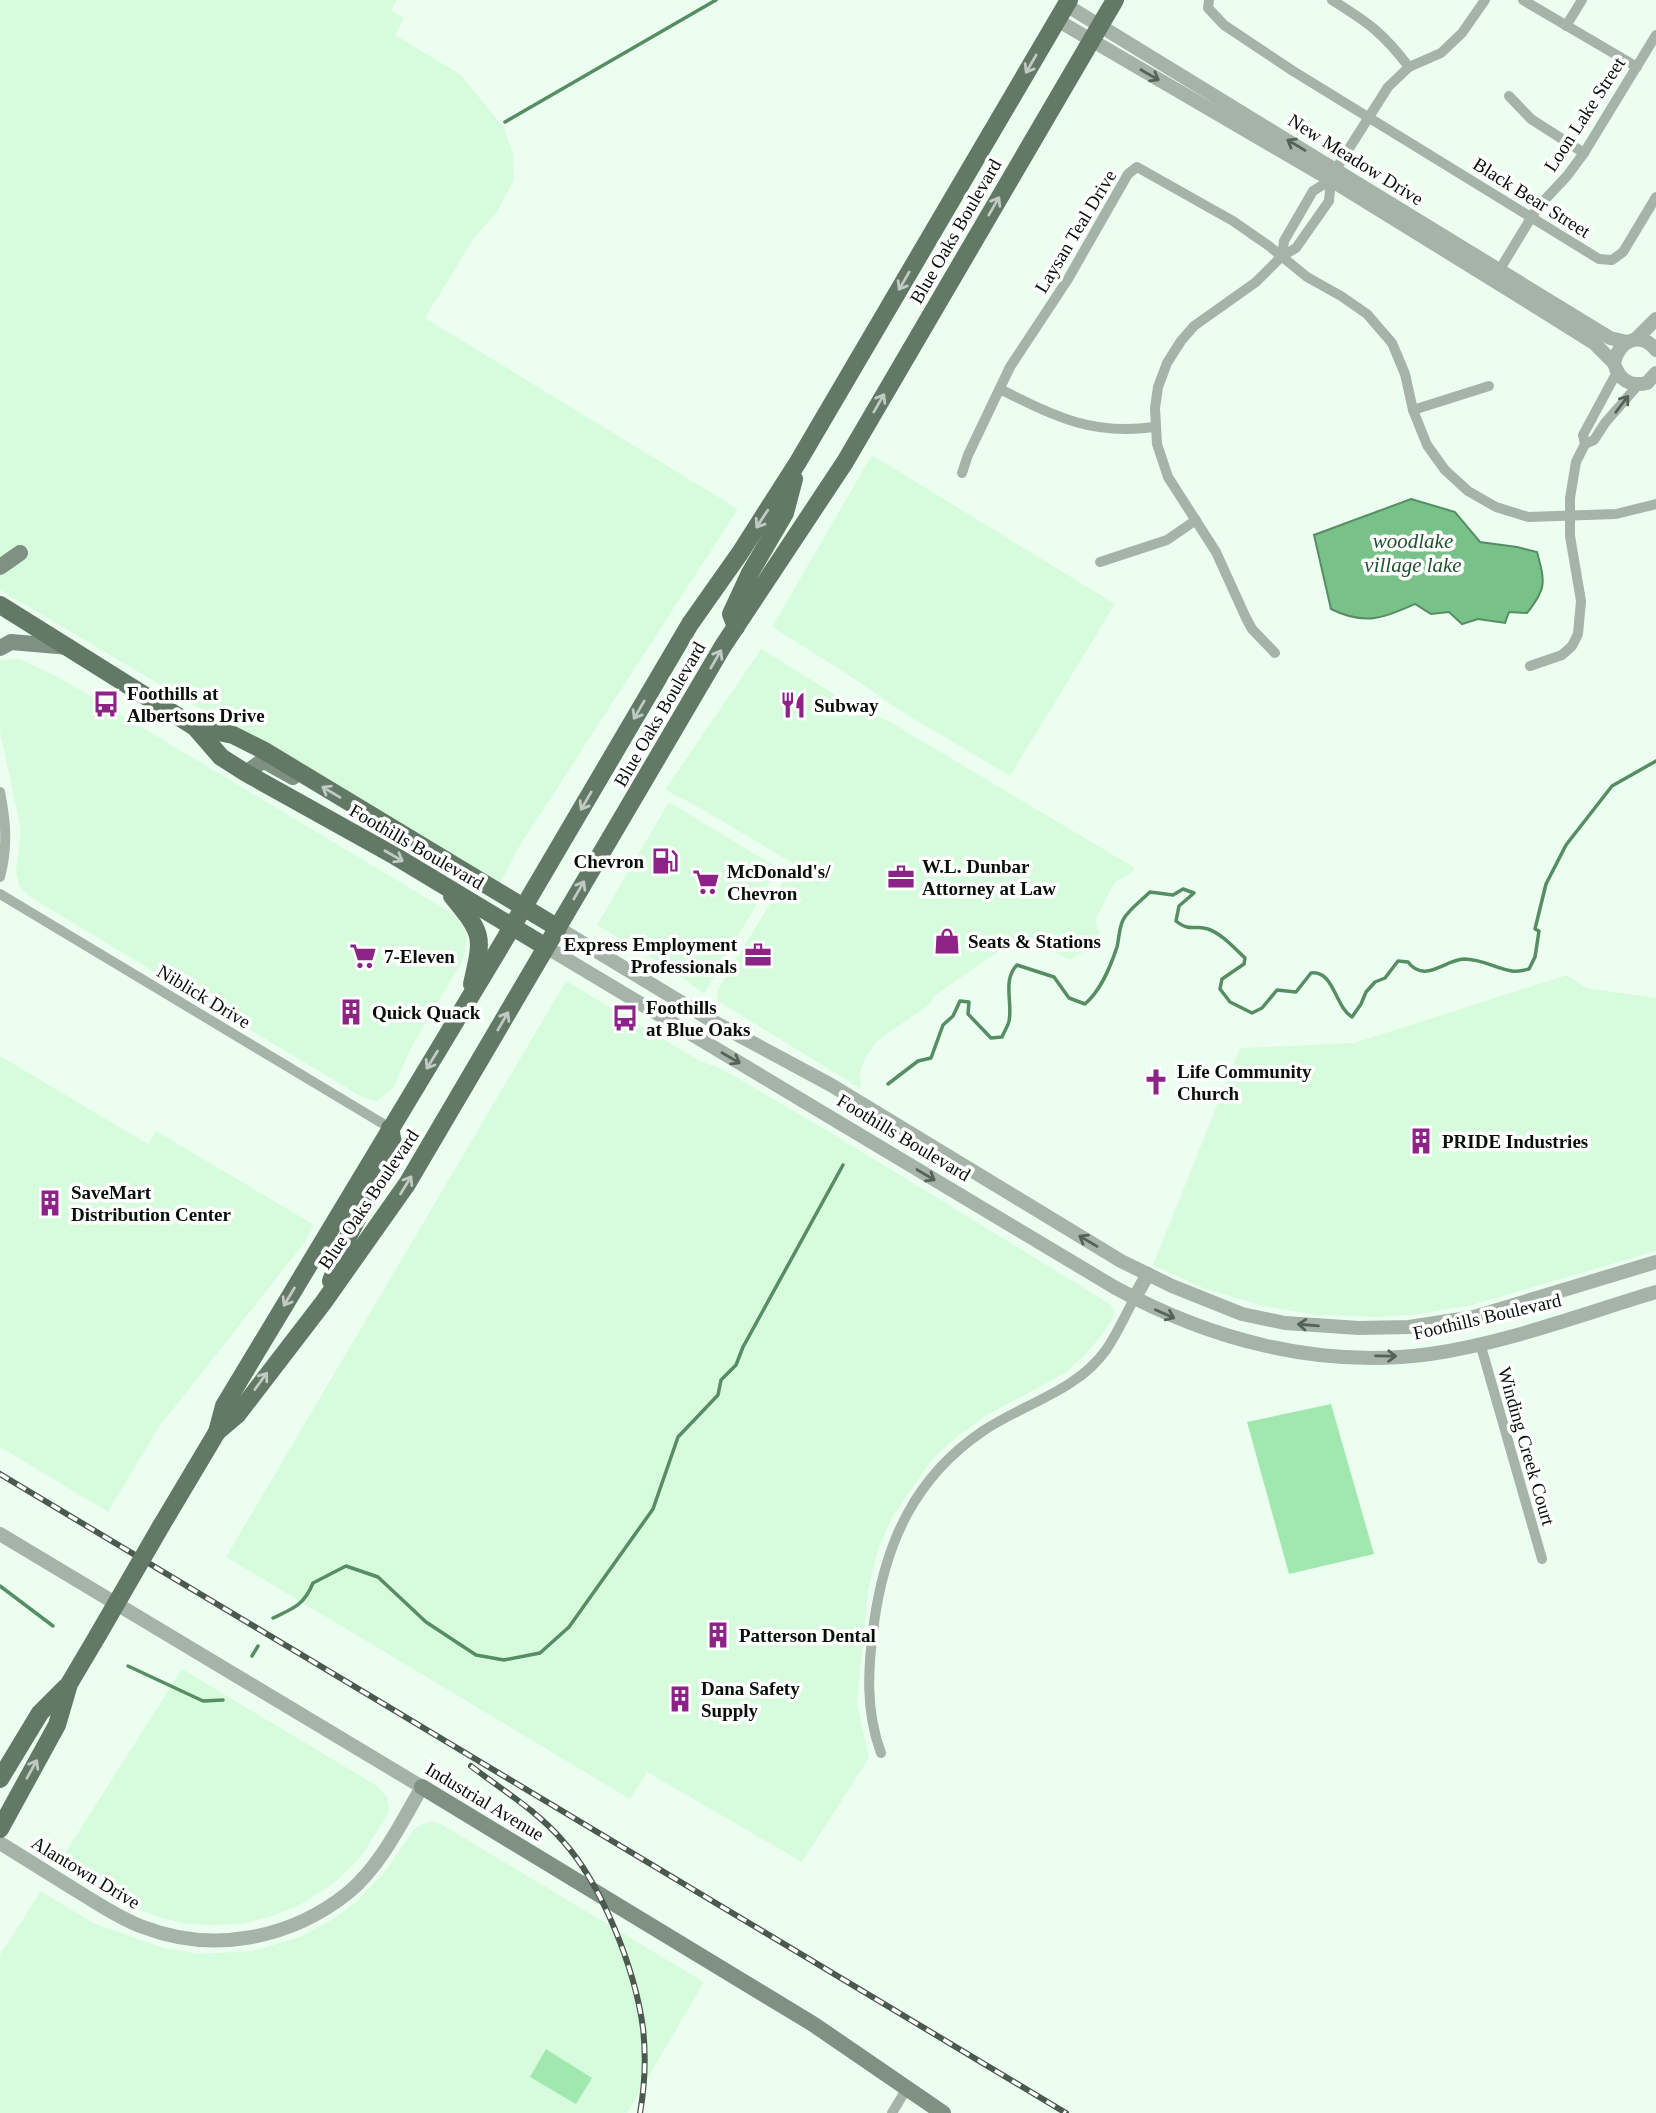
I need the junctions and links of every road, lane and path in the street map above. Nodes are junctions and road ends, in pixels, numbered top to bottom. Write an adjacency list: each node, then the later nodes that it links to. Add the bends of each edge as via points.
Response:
1 (1115, 0): 9 (main road, Blue Oaks Boulevard)
2 (1209, 0): 14 (street, Black Bear Street, via 1208,8 1224,25)
3 (1332, 0): 11 (street, via 1371,24)
4 (1485, 0): 11 (street, via 1441,54)
5 (1523, 0): 8 (street)
6 (1582, 0): 8 (street)
7 (1064, 8): 9 (street, New Meadow Drive); 36 (main road, Blue Oaks Boulevard, one-way to 36)
8 (1566, 26): 12 (street)
9 (1096, 33): 16 (street, New Meadow Drive); 45 (main road, Blue Oaks Boulevard, one-way to 9, via 845,462)
10 (1656, 35): 12 (street, Loon Lake Street)
11 (1409, 67): 14 (street, via 1388,87)
12 (1637, 67): 15 (street, Loon Lake Street)
13 (1509, 96): 15 (street, via 1531,119)
14 (1369, 116): 16 (street); 18 (street, Black Bear Street)
15 (1584, 153): 18 (street, Loon Lake Street)
16 (1334, 175): 19 (street, via 1313,191); 20 (street, via 1329,201); 22 (street, New Meadow Drive)
17 (1656, 197): 18 (street, Black Bear Street, via 1623,252 1612,260 1599,259)
18 (1531, 218): 22 (street, Loon Lake Street)
19 (1297, 219): 20 (street); 21 (street, via 1284,241)
20 (1311, 228): 21 (street, via 1296,248)
21 (1282, 256): 30 (street, Laysan Teal Drive, via 1233,221 1138,167 1128,174); 31 (street, via 1307,277 1355,305 1380,328 1398,357); 34 (street, via 1181,341 1158,387)
22 (1496, 275): 24 (street, New Meadow Drive, via 1610,338); 26 (street, New Meadow Drive, via 1594,343)
23 (1656, 319): 24 (street)
24 (1632, 341): 25 (street, New Meadow Drive, via 1645,341); 26 (street, via 1620,347)
25 (1656, 348)
26 (1616, 367): 28 (street, New Meadow Drive, via 1622,379); 32 (street)
27 (1656, 373): 28 (street)
28 (1638, 385): 33 (street, one-way to 28)
29 (1489, 386): 31 (street)
30 (1000, 389): 34 (street, via 1079,424 1108,430); 37 (street)
31 (1413, 410): 39 (street, via 1435,458 1468,491 1512,513)
32 (1594, 417): 33 (street); 35 (street, via 1583,435)
33 (1605, 423): 35 (street, via 1594,440)
34 (1154, 427): 40 (street, via 1168,477)
35 (1585, 444): 39 (street, via 1571,479)
36 (798, 462): 45 (main road, via 785,513 731,614); 57 (main road, Blue Oaks Boulevard, one-way to 57, via 690,624)
37 (962, 473)
38 (1656, 504): 39 (street, via 1616,514)
39 (1569, 517): 49 (street, via 1581,601 1578,634 1562,655)
40 (1196, 520): 42 (street, via 1167,540); 48 (street, via 1227,572 1252,629)
41 (20, 552): 43 (main road)
42 (1100, 562)
43 (0, 567)
44 (3, 612): 47 (main road, Foothills Boulevard)
45 (736, 627): 59 (main road, Blue Oaks Boulevard, one-way to 45)
46 (0, 648): 47 (main road, via 11,642)
47 (69, 648): 50 (main road, Foothills Boulevard)
48 (1275, 653)
49 (1530, 666)
50 (195, 727): 51 (main road, Foothills Boulevard, via 222,757); 52 (main road, Foothills Boulevard, via 233,735)
51 (246, 773): 52 (main road, via 266,762 300,781); 55 (main road, Foothills Boulevard, one-way to 55)
52 (308, 778): 57 (main road, Foothills Boulevard, one-way to 52)
53 (0, 792): 54 (street, via 7,843)
54 (0, 877)
55 (443, 885): 58 (main road, Foothills Boulevard); 61 (main road, via 479,933 480,950)
56 (0, 894): 62 (street, Niblick Drive)
57 (524, 908): 58 (main road, Blue Oaks Boulevard); 59 (main road, Foothills Boulevard)
58 (512, 927): 60 (main road, Foothills Boulevard); 61 (main road, Blue Oaks Boulevard)
59 (558, 928): 60 (main road, Blue Oaks Boulevard); 64 (street, Foothills Boulevard, one-way to 59)
60 (546, 947): 66 (street, Foothills Boulevard, one-way to 66); 67 (main road, Blue Oaks Boulevard, one-way to 60, via 407,1184)
61 (468, 1002): 62 (main road, Blue Oaks Boulevard, one-way to 62)
62 (390, 1128): 67 (main road, via 392,1151 348,1237); 70 (main road, Blue Oaks Boulevard, one-way to 70, via 224,1406)
63 (1656, 1262): 68 (street, Foothills Boulevard)
64 (1148, 1274): 66 (street); 68 (street, Foothills Boulevard, one-way to 64, via 1409,1327 1285,1323 1242,1314)
65 (1655, 1292): 69 (street, Foothills Boulevard)
66 (1134, 1299): 69 (street, Foothills Boulevard, one-way to 69, via 1229,1337 1305,1354 1401,1357); 74 (street, via 1105,1351 1088,1368 969,1441 935,1472 902,1522 878,1596 867,1686)
67 (323, 1303): 70 (main road, Blue Oaks Boulevard, one-way to 67, via 237,1415)
68 (1474, 1317): 69 (street)
69 (1480, 1343): 72 (street, Winding Creek Court)
70 (217, 1432): 73 (main road, Blue Oaks Boulevard, bridge)
71 (0, 1534): 76 (street, Industrial Avenue)
72 (1542, 1559)
73 (69, 1684): 75 (main road, Blue Oaks Boulevard, via 40,1713); 77 (main road, Blue Oaks Boulevard, one-way to 73, via 57,1725)
74 (881, 1753)
75 (0, 1779)
76 (422, 1787): 78 (street, Alantown Drive, via 381,1855 350,1891 290,1927 238,1940 202,1941 142,1927); 79 (main road, Industrial Avenue, via 771,1998)
77 (0, 1829)
78 (0, 1843)
79 (907, 2088): 80 (street); 81 (main road, Industrial Avenue)
80 (892, 2113)
81 (943, 2113)

